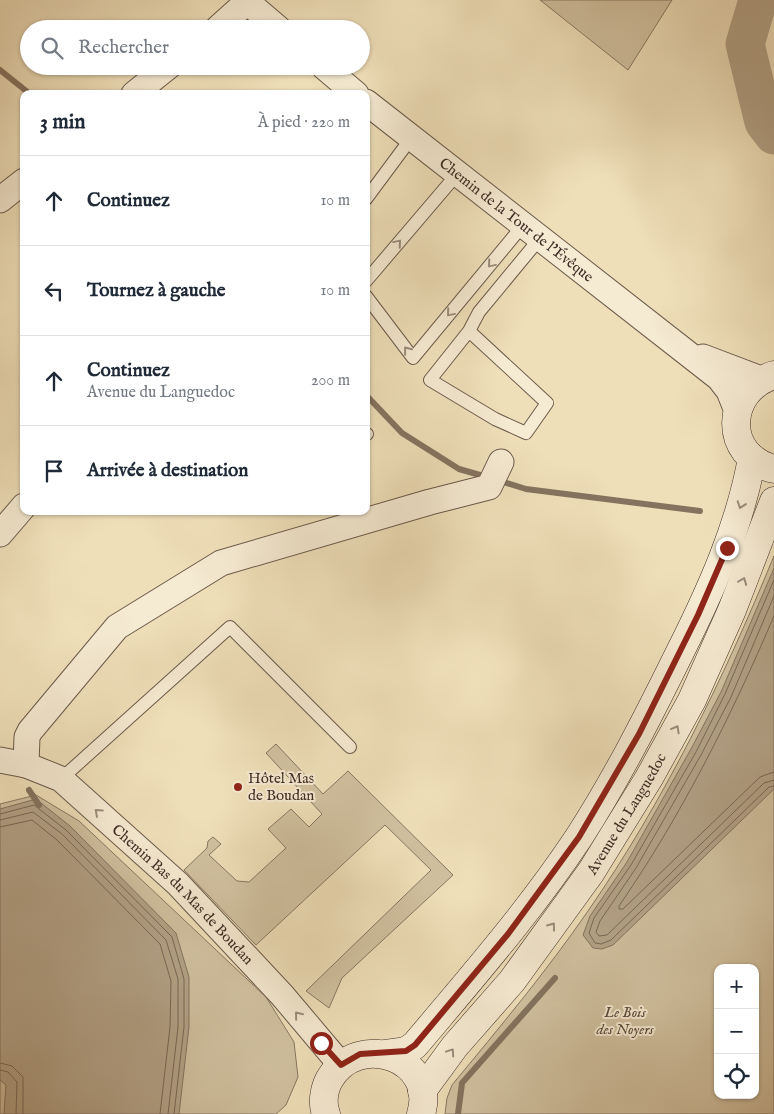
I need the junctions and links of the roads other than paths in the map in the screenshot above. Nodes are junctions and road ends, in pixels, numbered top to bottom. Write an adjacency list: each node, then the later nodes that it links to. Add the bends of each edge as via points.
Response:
1 (246, 1): 2 (street); 3 (street)
2 (226, 20)
3 (268, 20)
4 (158, 75): 6 (street)
5 (334, 75): 7 (street)
6 (139, 90)
7 (351, 90)
8 (370, 105): 9 (street, Chemin de la Tour de l'Évêque)
9 (412, 137): 10 (street, Chemin de la Tour de l'Évêque); 12 (lane)
10 (458, 173): 14 (street, Chemin de la Tour de l'Évêque); 15 (lane, one-way to 10)
11 (20, 184): 13 (street)
12 (370, 194)
13 (0, 200)
14 (532, 230): 16 (lane, one-way to 16, via 413,358); 17 (lane); 18 (street, Chemin de la Tour de l'Évêque)
15 (370, 276)
16 (370, 301)
17 (469, 331): 17 (lane, via 430,380 494,419 526,433 547,403)
18 (668, 338): 19 (street, Chemin de la Tour de l'Évêque, via 708,359); 20 (street, Chemin de la Tour de l'Évêque, via 719,378 729,391)
19 (768, 377): 20 (street, via 746,392)
20 (737, 411): 22 (street, via 736,428 741,444)
21 (501, 462): 28 (street, via 489,488 221,563 117,627 30,731)
22 (763, 463): 30 (street, Avenue du Languedoc, one-way to 30, via 746,491 727,548 698,615 639,734 579,837 508,934 415,1045 406,1051)
23 (774, 501): 32 (street, Avenue du Languedoc, one-way to 23, via 456,1046 512,981 591,872 649,778 696,691 732,610)
24 (20, 511): 25 (street)
25 (0, 534)
26 (350, 747): 29 (lane, via 230,627)
27 (0, 760): 28 (street, Chemin Bas du Mas de Boudan)
28 (26, 765): 29 (street, Chemin Bas du Mas de Boudan)
29 (61, 779): 31 (street, Chemin Bas du Mas de Boudan, one-way to 29, via 282,995 178,884)
30 (384, 1054): 31 (street, Avenue du Languedoc, via 360,1054); 32 (street, via 407,1066 418,1081)
31 (341, 1065): 33 (street, via 324,1093)
32 (421, 1103)
33 (324, 1113)

